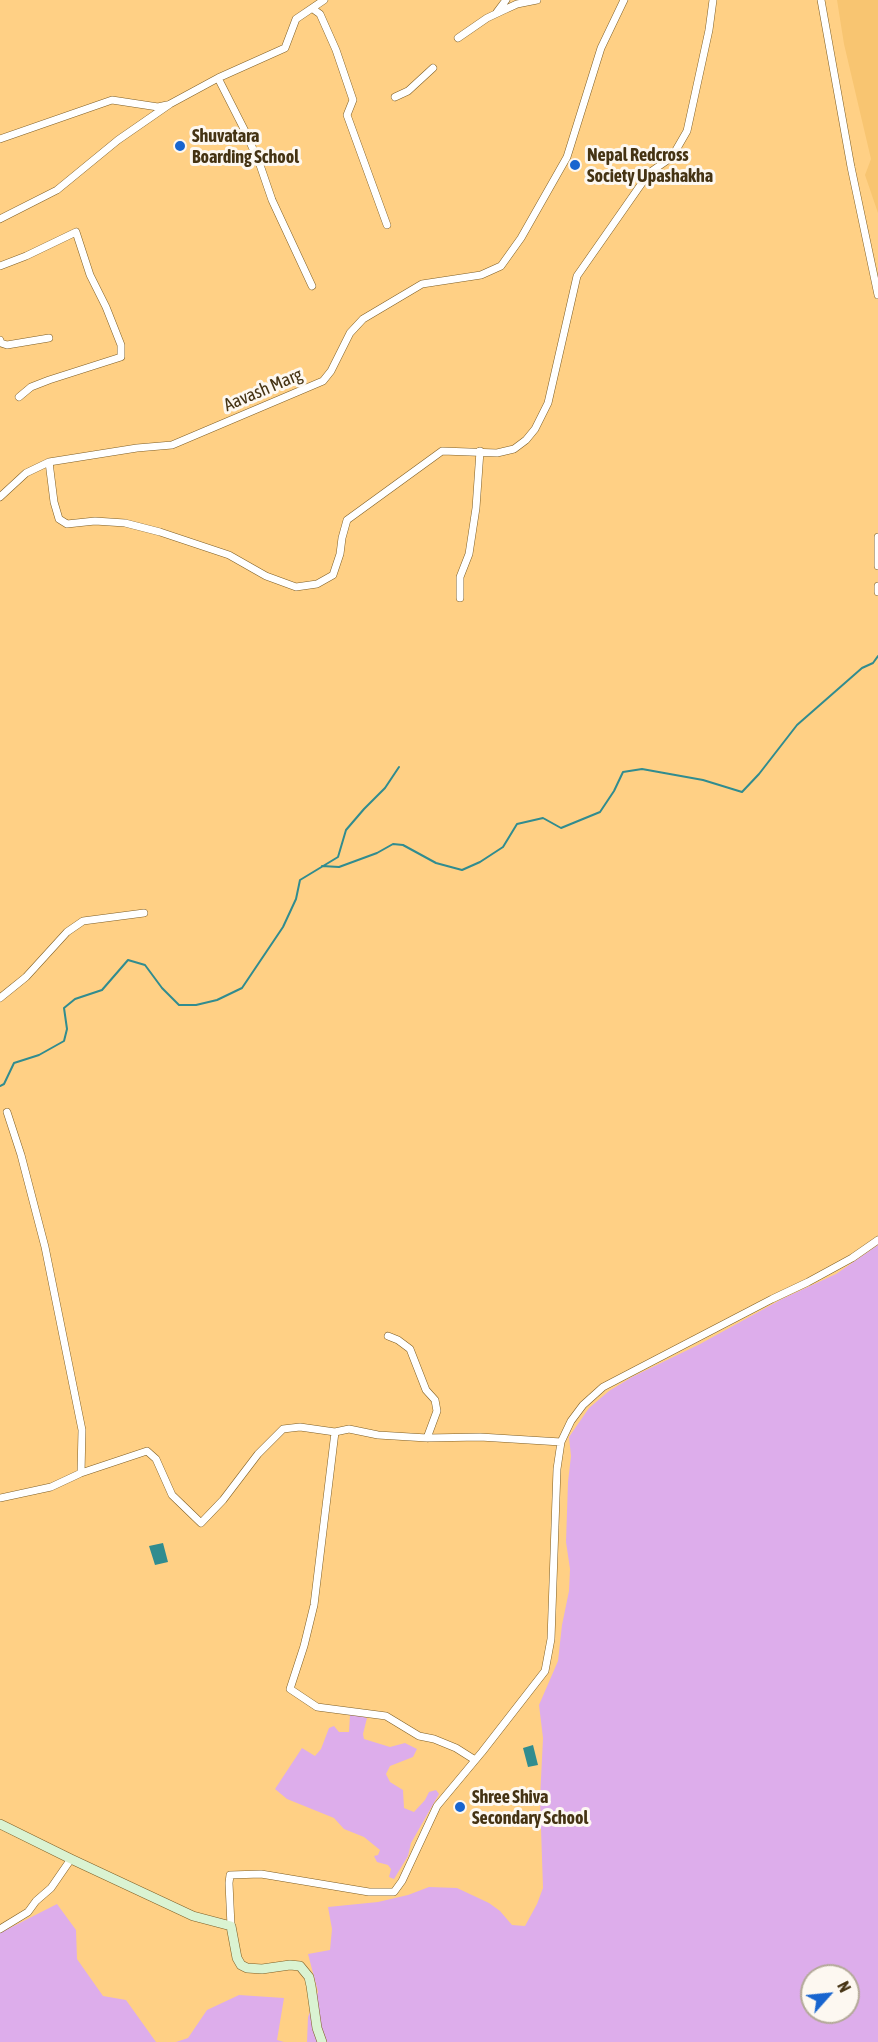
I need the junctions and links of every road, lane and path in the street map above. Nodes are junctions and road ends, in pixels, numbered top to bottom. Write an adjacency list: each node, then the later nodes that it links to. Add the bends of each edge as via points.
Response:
1 (324, 0): 7 (street)
2 (506, 0): 8 (street)
3 (537, 0): 8 (street)
4 (624, 0): 24 (street, Aavash Marg, via 602,48 567,157 501,266 481,275 422,284 363,319 350,333 323,381 172,445)
5 (713, 0): 23 (street, via 687,131 672,157 650,173 577,276 548,403 535,429 514,449)
6 (820, 0): 19 (street)
7 (313, 9): 11 (street, via 296,19 285,48); 16 (street, via 320,14 336,50 353,100 347,115)
8 (495, 14): 9 (street)
9 (458, 38)
10 (433, 68): 12 (street, via 408,91)
11 (218, 78): 13 (street); 18 (street)
12 (395, 97)
13 (170, 104): 14 (street, via 158,107 112,100); 15 (street, via 57,190)
14 (0, 139)
15 (0, 219)
16 (387, 225)
17 (0, 266): 22 (street, via 76,231 90,275 121,345 121,357 49,380)
18 (312, 286)
19 (878, 295)
20 (49, 338): 21 (street, via 8,345)
21 (0, 340)
22 (19, 397)
23 (480, 451): 24 (street, via 442,451 355,514 347,520 333,575 317,584 296,587 266,576 229,555 160,532 126,523 67,524 59,519 54,502); 30 (street, via 476,508 469,554 460,577)
24 (49, 462): 25 (street, Aavash Marg, via 26,473)
25 (0, 497)
26 (878, 537): 27 (street)
27 (878, 566)
28 (878, 586): 29 (street)
29 (878, 592)
30 (460, 598)
31 (144, 913): 32 (street, via 83,921)
32 (0, 998)
33 (7, 1112): 39 (street, via 45,1246 82,1430)
34 (878, 1240): 38 (street, via 808,1282 603,1387 583,1405)
35 (388, 1336): 37 (street, via 410,1349 426,1390 435,1400 437,1411)
36 (335, 1432): 37 (street); 39 (street, via 283,1429 201,1523 172,1495 156,1459 147,1451); 41 (street, via 314,1605 290,1689 317,1707 386,1716 419,1736 456,1748)
37 (427, 1438): 38 (street)
38 (561, 1442): 41 (street, via 551,1639 545,1671)
39 (81, 1473): 40 (street, via 51,1487)
40 (0, 1498)
41 (475, 1760): 44 (street, via 437,1806 394,1892 369,1893 261,1874 230,1875)
42 (0, 1824): 43 (street)
43 (71, 1859): 44 (street, via 193,1916); 45 (street, via 28,1912)
44 (231, 1926): 46 (street, via 241,1965 262,1969 290,1965 304,1970)
45 (0, 1929)
46 (322, 2042)

